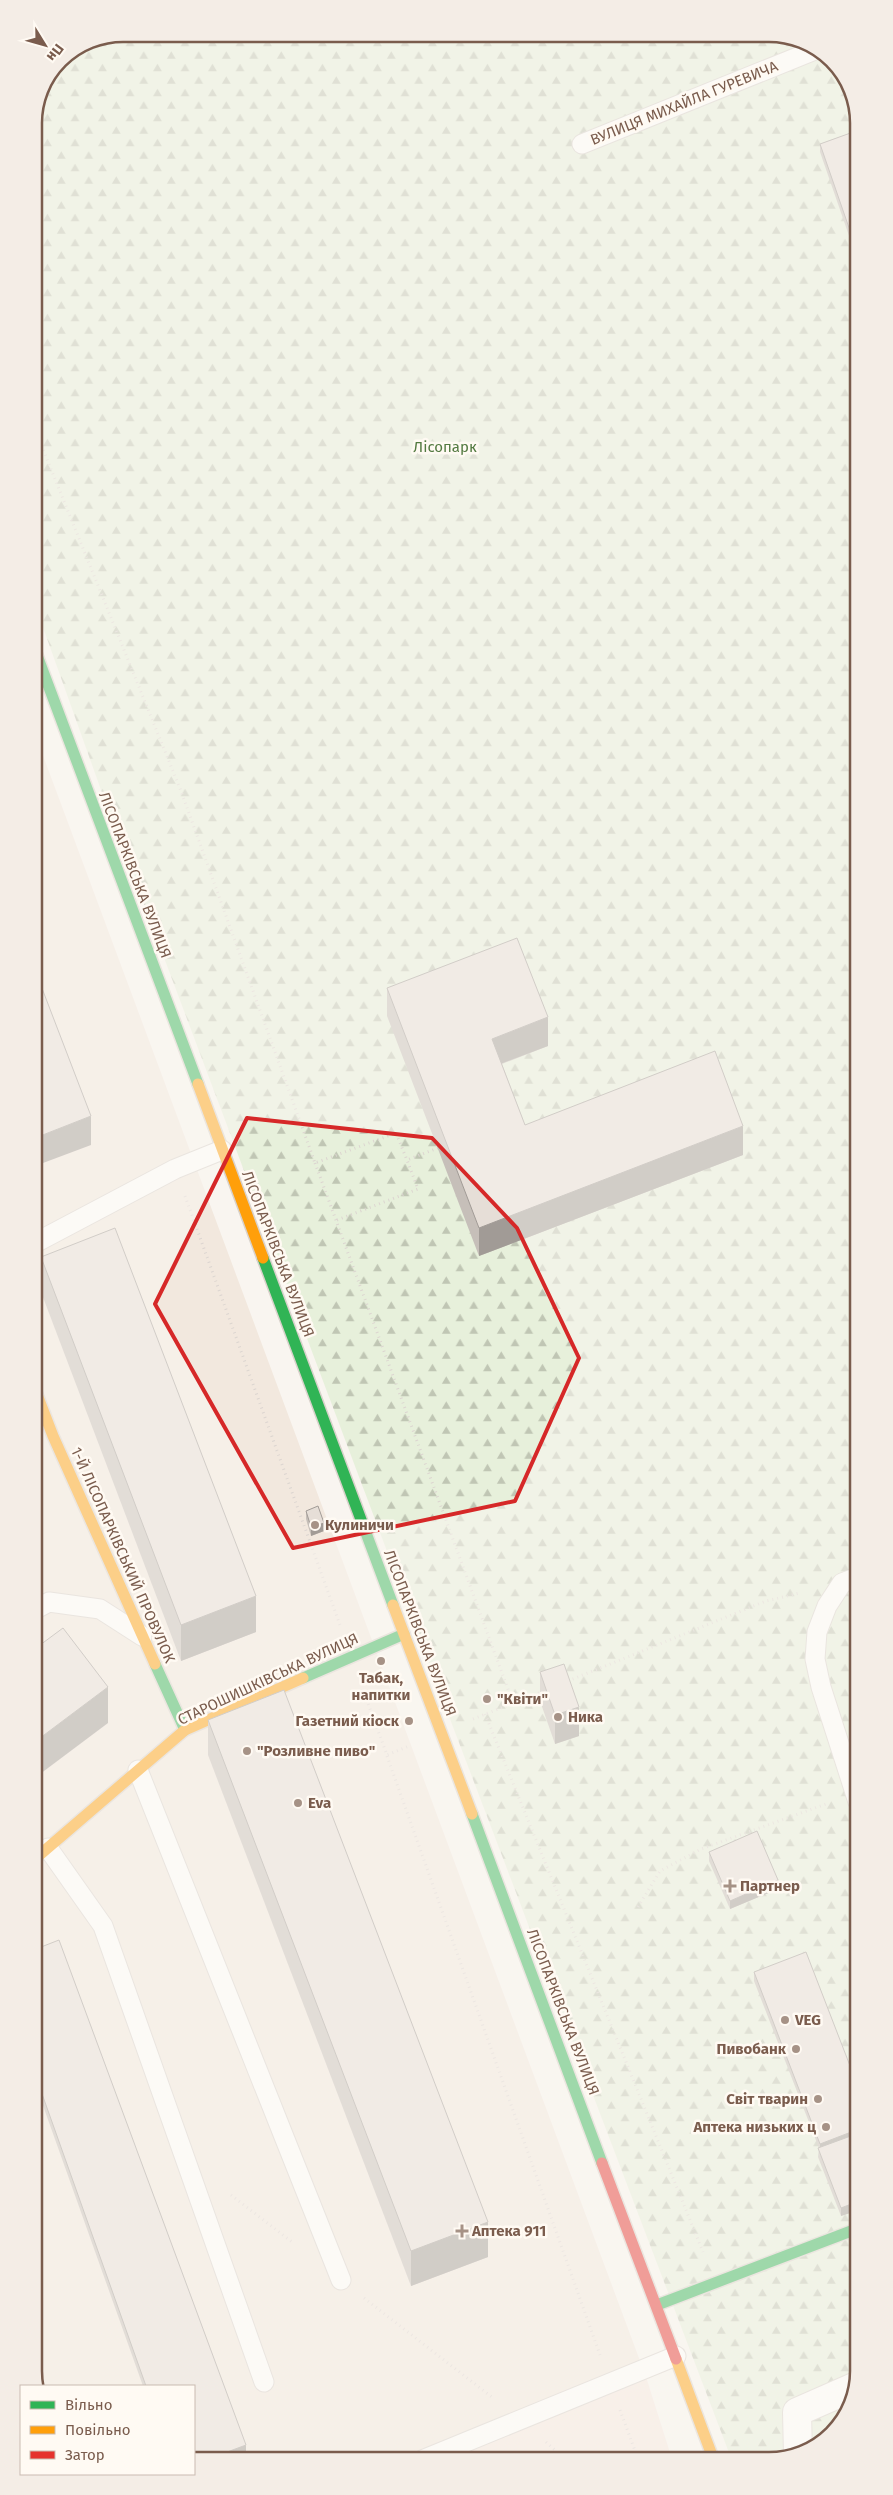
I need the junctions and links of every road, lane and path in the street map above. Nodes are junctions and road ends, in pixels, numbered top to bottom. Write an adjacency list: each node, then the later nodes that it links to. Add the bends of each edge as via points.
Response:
1 (809, 52): 2 (lane, ВУЛИЦЯ МИХАЙЛА ГУРЕВИЧА)
2 (582, 144)
3 (43, 449): 8 (path, via 181,791)
4 (43, 671): 6 (street, ЛІСОПАРКІВСЬКА ВУЛИЦЯ)
5 (438, 1148): 7 (path)
6 (222, 1150): 9 (lane); 15 (street, ЛІСОПАРКІВСЬКА ВУЛИЦЯ)
7 (407, 1160): 8 (path, via 396,1133); 10 (path, via 418,1188)
8 (315, 1163): 10 (path)
9 (175, 1169): 11 (lane); 17 (path)
10 (337, 1220): 20 (path)
11 (43, 1239)
12 (44, 1439): 16 (street, 1-Й ЛІСОПАРКІВСЬКИЙ ПРОВУЛОК)
13 (850, 1580): 18 (path, via 766,1601); 26 (lane, via 827,1606 817,1632 815,1659)
14 (42, 1606): 16 (lane, via 49,1602 100,1609)
15 (404, 1634): 17 (street, СТАРОШИШКІВСЬКА ВУЛИЦЯ); 23 (street, ЛІСОПАРКІВСЬКА ВУЛИЦЯ)
16 (144, 1637): 22 (street, 1-Й ЛІСОПАРКІВСЬКИЙ ПРОВУЛОК)
17 (351, 1656): 22 (street, СТАРОШИШКІВСЬКА ВУЛИЦЯ); 24 (path)
18 (559, 1685)
19 (550, 1689): 20 (path)
20 (513, 1703): 21 (path)
21 (485, 1714): 23 (path); 34 (path)
22 (185, 1730): 25 (street, СТАРОШИШКІВСЬКА ВУЛИЦЯ)
23 (442, 1732): 24 (path); 35 (street, ЛІСОПАРКІВСЬКА ВУЛИЦЯ)
24 (387, 1755): 38 (path)
25 (138, 1770): 28 (street, СТАРОШИШКІВСЬКА ВУЛИЦЯ); 33 (lane)
26 (850, 1776)
27 (850, 1800): 29 (path, via 701,1849 660,1871)
28 (42, 1853): 30 (lane, via 103,1926)
29 (638, 1907)
30 (185, 2160): 32 (path); 37 (lane)
31 (850, 2231): 34 (street)
32 (294, 2244)
33 (341, 2280): 40 (path)
34 (715, 2283): 35 (street)
35 (657, 2305): 36 (street, ЛІСОПАРКІВСЬКА ВУЛИЦЯ)
36 (676, 2356): 38 (lane); 45 (street, ЛІСОПАРКІВСЬКА ВУЛИЦЯ)
37 (264, 2382)
38 (609, 2382): 40 (lane); 44 (path)
39 (848, 2391): 41 (street, via 797,2412)
40 (520, 2419): 42 (lane); 43 (path)
41 (798, 2447)
42 (441, 2452)
43 (557, 2452)
44 (635, 2452)
45 (711, 2452)

